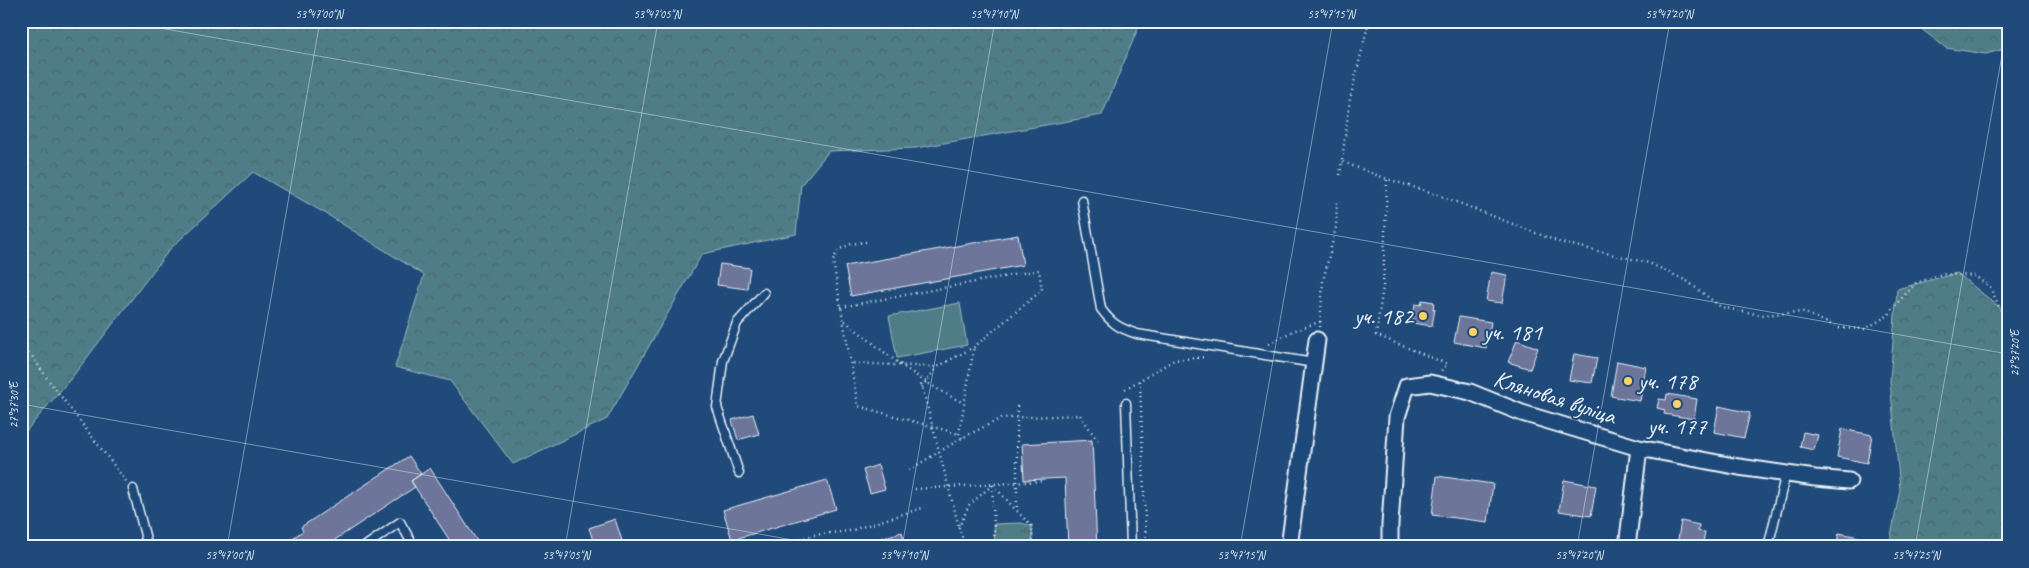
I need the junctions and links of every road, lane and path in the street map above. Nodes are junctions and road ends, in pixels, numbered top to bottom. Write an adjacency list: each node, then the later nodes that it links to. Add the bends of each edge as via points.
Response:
1 (1369, 21): 2 (path, via 1350,99)
2 (1343, 162): 3 (path); 4 (path)
3 (1340, 174)
4 (1387, 179): 11 (path, via 1436,194 1559,242 1649,263 1687,281 1721,307 1761,315 1804,312 1839,328 1865,329 1888,315 1916,284 1942,274 1975,276 1990,287); 22 (path, via 1383,287 1376,335 1447,364)
5 (1082, 200): 16 (lane, via 1101,308 1119,328 1137,334)
6 (1337, 200): 13 (path, via 1336,226 1323,281 1322,320)
7 (866, 242): 9 (path, via 838,250 834,261)
8 (764, 293): 35 (lane, via 737,323 723,361 717,407)
9 (841, 307): 10 (path); 14 (path, via 1039,270 1042,290)
10 (844, 320): 15 (path); 17 (path)
11 (2008, 325)
12 (21, 340): 42 (path)
13 (1317, 340): 16 (street)
14 (974, 347): 18 (path); 24 (path)
15 (851, 363): 17 (path); 28 (path, via 858,406)
16 (1314, 363): 56 (street)
17 (902, 366): 18 (path); 19 (path)
18 (937, 367): 21 (path)
19 (920, 380): 21 (path); 23 (path)
20 (1140, 380): 55 (path)
21 (925, 382): 23 (path); 24 (path)
22 (1430, 383): 32 (street, Кляновая вуліца, via 1470,392 1546,420); 57 (street, Кляновая вуліца, via 1408,386 1397,417)
23 (922, 387): 28 (path)
24 (964, 403): 29 (path)
25 (1126, 403): 54 (lane)
26 (1017, 406): 27 (path)
27 (1017, 417): 30 (path, via 1002,418); 31 (path, via 1080,415); 39 (path)
28 (933, 427): 29 (path); 33 (path)
29 (959, 434): 30 (path)
30 (962, 438): 33 (path)
31 (1100, 444)
32 (1639, 448): 36 (street, Кляновая вуліца); 58 (street)
33 (939, 451): 34 (path); 41 (path)
34 (909, 470)
35 (739, 473)
36 (1786, 473): 38 (street, Кляновая вуліца); 59 (lane)
37 (1044, 481): 39 (path)
38 (1849, 481)
39 (1017, 483): 40 (path); 45 (path)
40 (992, 485): 41 (path); 45 (path); 46 (path, via 969,505); 52 (path)
41 (948, 487): 43 (path); 46 (path)
42 (133, 489): 47 (lane)
43 (916, 489)
44 (922, 508): 50 (path, via 849,531 814,535)
45 (1017, 511): 53 (path, via 1032,526)
46 (959, 527): 51 (path)
47 (148, 547)
48 (364, 547): 49 (lane, via 400,522)
49 (414, 547)
50 (776, 547)
51 (966, 547)
52 (995, 547)
53 (1033, 547)
54 (1131, 547)
55 (1146, 547)
56 (1289, 547)
57 (1390, 547)
58 (1626, 547)
59 (1768, 547)

